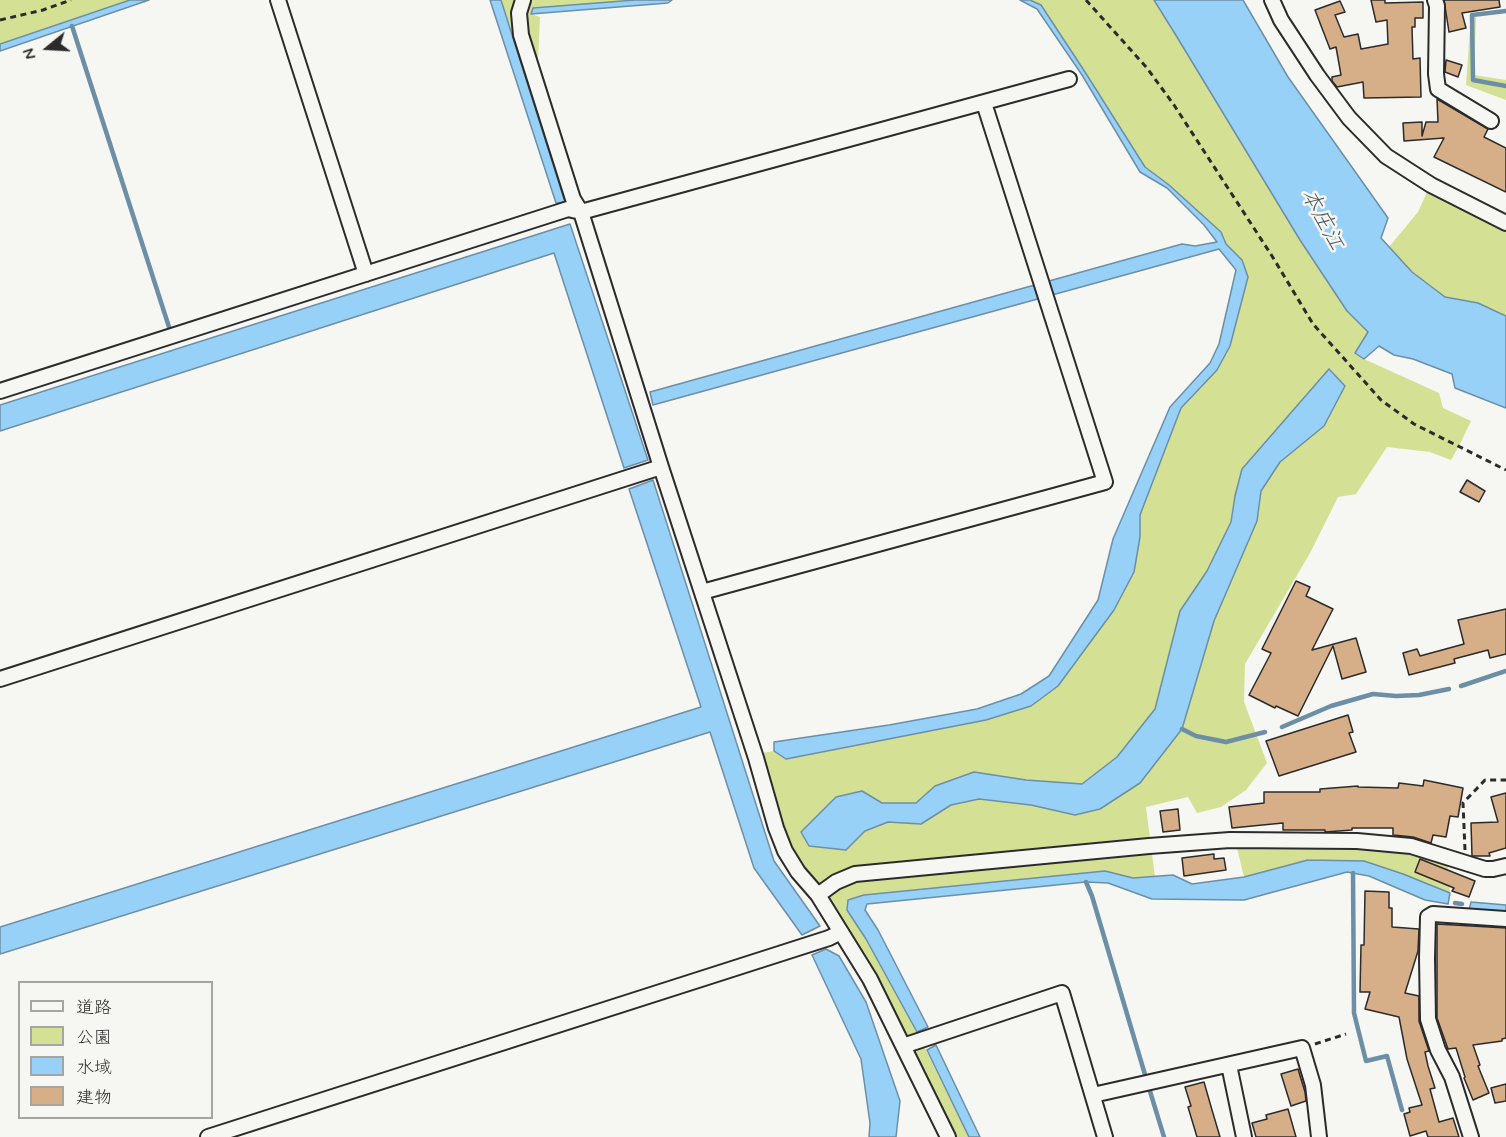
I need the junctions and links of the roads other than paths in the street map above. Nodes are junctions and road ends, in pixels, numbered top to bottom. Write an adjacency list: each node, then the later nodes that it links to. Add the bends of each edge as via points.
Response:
1 (278, 0): 10 (street)
2 (523, 0): 8 (street, via 519,14 521,35 573,199)
3 (1272, 0): 9 (street, via 1317,75 1349,118 1386,156 1431,185)
4 (1435, 0): 7 (street, via 1438,89)
5 (1069, 79): 6 (street)
6 (984, 103): 8 (street); 13 (street, via 1105,482)
7 (1491, 121)
8 (581, 212): 10 (street, via 568,209); 12 (street)
9 (1506, 223)
10 (366, 274): 11 (street)
11 (0, 391)
12 (661, 467): 13 (street); 14 (street)
13 (702, 592): 16 (street, via 776,828 798,872)
14 (0, 679)
15 (1506, 866): 16 (street, via 1485,868 1411,846 1358,841 1230,840 855,874)
16 (818, 895): 18 (street)
17 (1506, 919): 27 (street, via 1433,914 1428,917 1428,1019)
18 (842, 932): 19 (street); 22 (street)
19 (903, 1046): 21 (street, via 1062,993); 23 (street)
20 (1230, 1065): 21 (street); 25 (street); 26 (street, via 1302,1048 1313,1085)
21 (1093, 1095): 24 (street)
22 (207, 1137)
23 (948, 1137)
24 (1105, 1137)
25 (1244, 1137)
26 (1319, 1137)
27 (1471, 1137)

